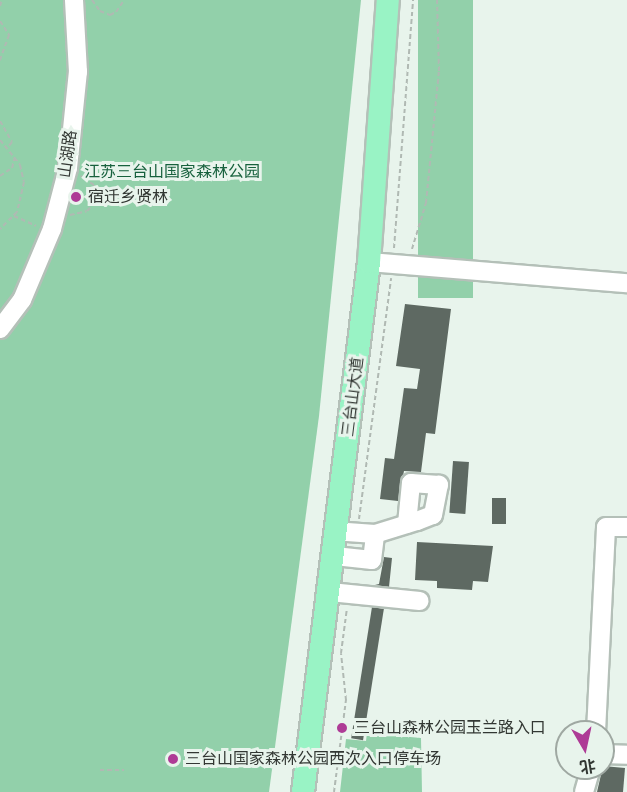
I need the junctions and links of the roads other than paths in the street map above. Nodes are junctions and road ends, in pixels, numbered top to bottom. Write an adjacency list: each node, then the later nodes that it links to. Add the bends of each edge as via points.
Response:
1 (74, 0): 6 (street, 山湖路, via 78,72 67,174 50,234 22,300)
2 (388, 0): 4 (main road, 三台山大道)
3 (397, 0): 4 (main road, 三台山大道)
4 (380, 263): 5 (street); 9 (main road, 三台山大道); 10 (main road, 三台山大道)
5 (627, 283)
6 (0, 329)
7 (407, 524): 9 (street)
8 (627, 527): 12 (street, via 606,527)
9 (360, 533): 10 (main road, 三台山大道, via 344,557)
10 (340, 593): 11 (street); 13 (main road, 三台山大道); 14 (main road, 三台山大道)
11 (420, 600)
12 (597, 720)
13 (303, 792)
14 (318, 792)

